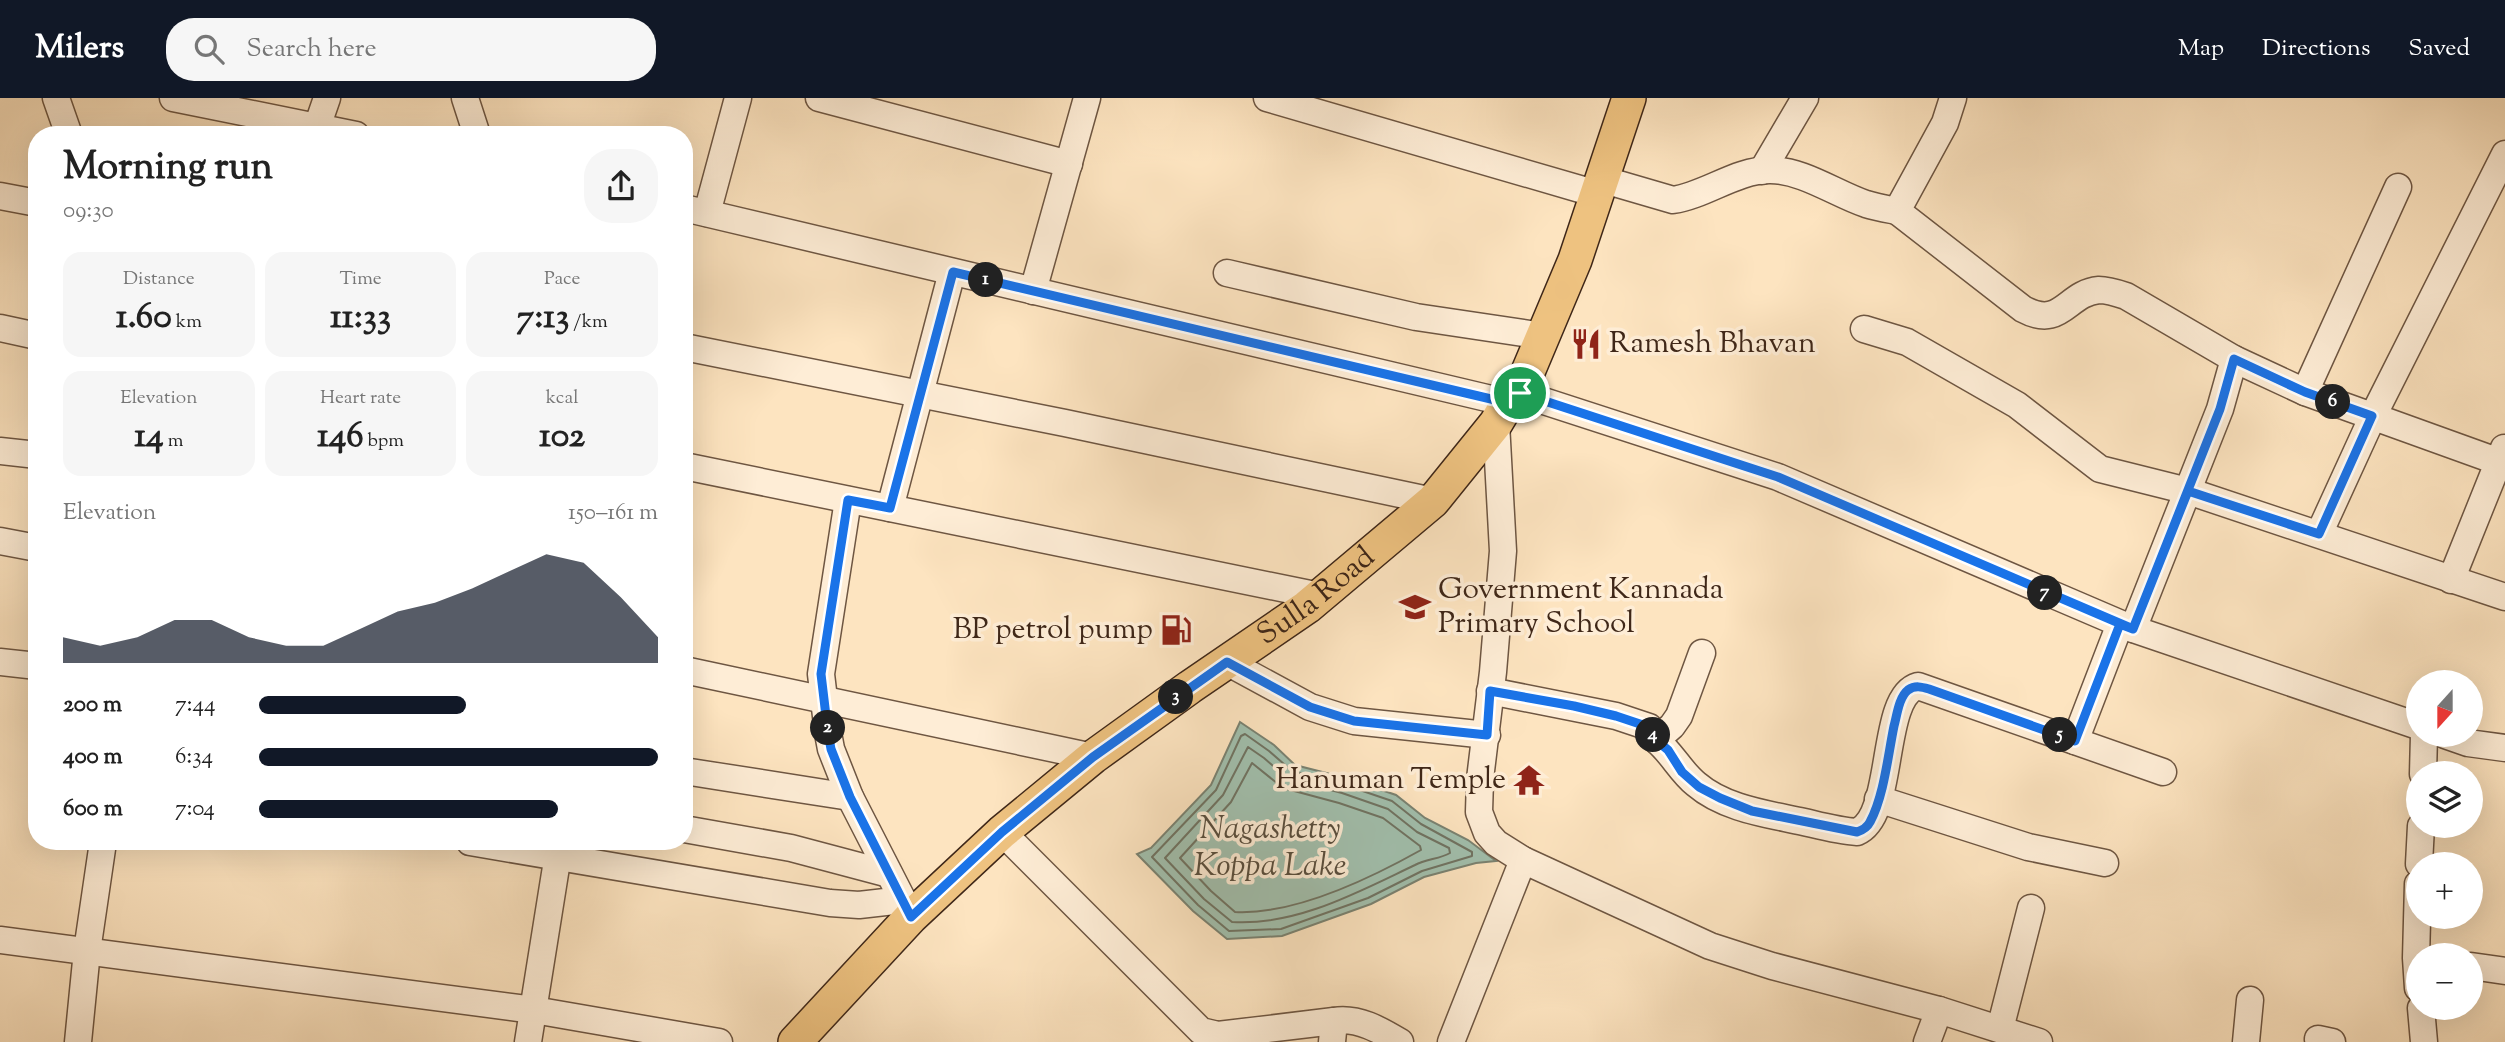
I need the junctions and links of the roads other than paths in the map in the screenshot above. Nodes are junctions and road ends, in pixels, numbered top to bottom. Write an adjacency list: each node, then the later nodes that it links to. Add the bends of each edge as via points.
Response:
1 (56, 98): 12 (street)
2 (173, 98): 13 (street)
3 (327, 98): 14 (street)
4 (466, 98): 15 (street)
5 (738, 98): 23 (street)
6 (819, 98): 17 (street)
7 (1087, 98): 17 (street)
8 (1267, 98): 19 (street)
9 (1629, 98): 19 (main road, Sulla Road)
10 (1805, 98): 18 (street)
11 (1953, 98): 24 (street, via 1945,123)
12 (66, 126)
13 (312, 126)
14 (317, 126)
15 (474, 126)
16 (2505, 155): 37 (street)
17 (1069, 164): 27 (street)
18 (1762, 171): 19 (street, via 1673,200); 24 (street, via 1784,172)
19 (1599, 187): 31 (main road, Sulla Road)
20 (2398, 187): 34 (street)
21 (0, 196): 22 (street)
22 (28, 201)
23 (695, 211): 25 (street)
24 (1897, 211): 33 (street, via 2036,316 2056,314 2090,292 2110,291)
25 (953, 272): 27 (street); 35 (street)
26 (1227, 273): 31 (street, via 1416,317)
27 (1033, 291): 36 (street)
28 (28, 327): 29 (street)
29 (0, 328)
30 (1864, 329): 42 (street, via 1907,342 2017,405 2100,469)
31 (1543, 336): 36 (main road, Sulla Road)
32 (693, 349): 35 (street)
33 (2234, 359): 34 (street); 42 (street)
34 (2305, 392): 37 (street)
35 (921, 395): 44 (street); 45 (street)
36 (1508, 406): 44 (main road, Sulla Road); 52 (street, via 1778,477); 58 (street, via 1503,551)
37 (2372, 416): 40 (street); 46 (street)
38 (0, 451): 39 (street)
39 (28, 454)
40 (2503, 458): 49 (street)
41 (693, 468): 43 (street)
42 (2188, 491): 46 (street); 52 (street)
43 (848, 500): 45 (street); 59 (street, via 821,674)
44 (1433, 501): 50 (main road, Sulla Road)
45 (890, 508): 50 (street)
46 (2319, 534): 49 (street)
47 (0, 541): 48 (street)
48 (28, 546)
49 (2451, 580): 51 (street)
50 (1320, 596): 55 (main road, Sulla Road)
51 (2505, 597)
52 (2126, 626): 60 (street); 63 (street)
53 (1702, 653): 62 (street, via 1679,716)
54 (0, 662): 56 (street)
55 (1227, 662): 61 (street, via 1310,707 1354,721); 64 (main road, Sulla Road)
56 (28, 665)
57 (693, 672): 59 (street)
58 (1490, 691): 61 (street); 62 (street, via 1616,716 1649,727)
59 (825, 700): 64 (street); 67 (street, via 831,749)
60 (2406, 722)
61 (1487, 735): 74 (street, via 1479,812 1496,843)
62 (1656, 740): 68 (street, via 1699,787 1752,811 1857,832 1870,822)
63 (2075, 741): 66 (street); 68 (street, via 1929,689 1910,688 1898,709)
64 (1093, 757): 70 (main road, Sulla Road)
65 (693, 772): 67 (street)
66 (2164, 772)
67 (850, 797): 76 (street)
68 (1878, 799): 75 (street, via 2028,847)
69 (693, 831): 76 (street, via 791,848)
70 (1002, 832): 77 (main road, Sulla Road); 88 (street, via 1201,1031 1218,1035)
71 (102, 850): 80 (street)
72 (558, 850): 84 (street)
73 (563, 850): 77 (street, via 830,903)
74 (1524, 860): 85 (street, via 1710,946); 94 (street)
75 (2105, 863)
76 (889, 874): 77 (street)
77 (907, 908): 92 (main road, Sulla Road)
78 (2031, 908): 87 (street)
79 (0, 940): 80 (street)
80 (87, 951): 84 (street); 89 (street)
81 (2483, 968): 82 (street)
82 (2505, 971)
83 (2250, 1000): 97 (street)
84 (534, 1010): 90 (street); 91 (street)
85 (1939, 1010): 87 (street); 95 (street)
86 (2422, 1020): 98 (street)
87 (2000, 1029): 96 (street)
88 (1333, 1032): 93 (street, via 1345,1020 1360,1022)
89 (78, 1042)
90 (528, 1042)
91 (719, 1042)
92 (795, 1042)
93 (1400, 1042)
94 (1451, 1042)
95 (1927, 1042)
96 (2039, 1042)
97 (2246, 1042)
98 (2424, 1042)

